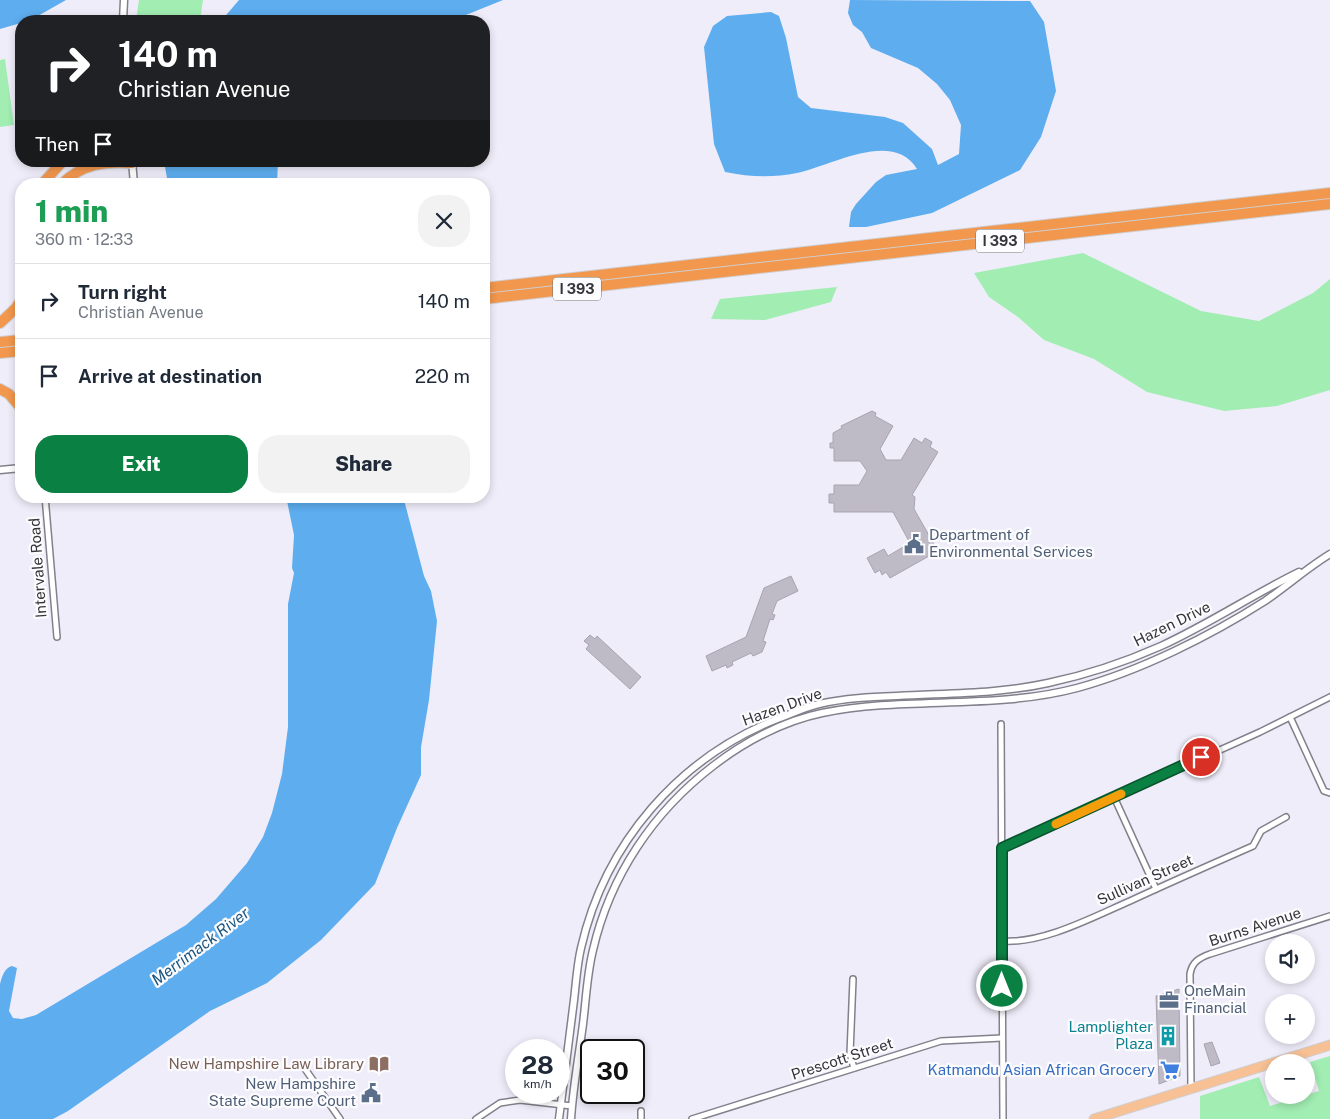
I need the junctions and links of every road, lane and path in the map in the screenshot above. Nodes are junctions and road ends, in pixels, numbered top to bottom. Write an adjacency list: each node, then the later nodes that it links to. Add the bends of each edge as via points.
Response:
1 (124, 0): 2 (street)
2 (123, 15)
3 (58, 167): 5 (highway)
4 (88, 167): 6 (highway)
5 (47, 178)
6 (69, 178)
7 (1330, 193): 9 (highway, I 393)
8 (1330, 204): 10 (highway, I 393)
9 (490, 287)
10 (490, 298)
11 (15, 309): 12 (highway)
12 (0, 323)
13 (15, 341): 14 (highway)
14 (0, 342)
15 (15, 352): 16 (highway)
16 (0, 353)
17 (0, 389): 18 (highway)
18 (15, 401)
19 (15, 469): 20 (street)
20 (0, 470)
21 (46, 503): 24 (street, Intervale Road)
22 (1330, 554): 23 (street, Hazen Drive)
23 (1311, 566): 41 (street, Hazen Drive, via 1160,646 1095,671 1012,689 856,698 819,704 755,728 721,747 678,780 641,819 607,875 581,948); 42 (street, Hazen Drive, via 1266,600 1226,624 1157,659 1075,688 1040,694 821,713 757,737 720,760 658,817 639,842 609,901 592,952)
24 (57, 637)
25 (1330, 698): 26 (street)
26 (1290, 717): 28 (street, via 1324,791); 29 (street)
27 (1001, 724): 31 (street)
28 (1330, 793)
29 (1114, 797): 31 (street); 32 (street)
30 (1286, 818): 32 (street, Sullivan Street, via 1261,831 1253,846)
31 (1002, 848): 34 (street)
32 (1156, 889): 34 (street, Sullivan Street, via 1065,928 1012,942)
33 (1330, 916): 40 (street, Burns Avenue, via 1210,954 1192,964)
34 (1002, 941): 36 (street)
35 (853, 979): 39 (street, via 850,1054)
36 (1002, 1038): 39 (street, Prescott Street, via 941,1041); 50 (street)
37 (1330, 1045): 40 (main road)
38 (303, 1066): 44 (street)
39 (854, 1068): 49 (street, Prescott Street)
40 (1191, 1088): 51 (main road)
41 (562, 1105): 42 (street); 45 (street, via 520,1100 500,1103); 46 (street, Hazen Drive)
42 (572, 1106): 47 (street, Hazen Drive)
43 (641, 1111): 48 (street)
44 (340, 1119)
45 (476, 1119)
46 (559, 1119)
47 (571, 1119)
48 (641, 1119)
49 (692, 1119)
50 (1003, 1119)
51 (1094, 1119)

